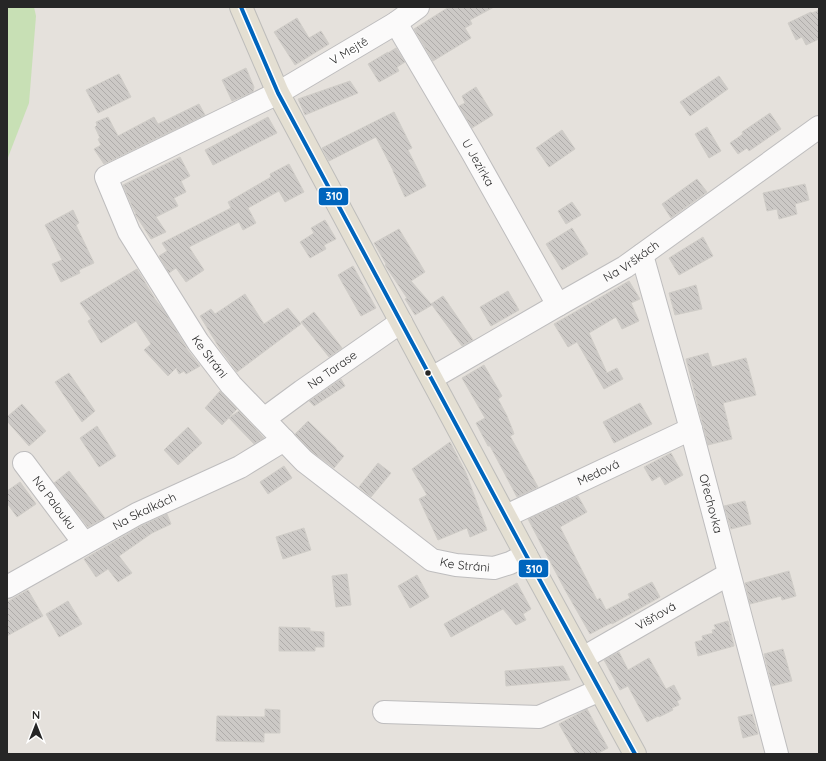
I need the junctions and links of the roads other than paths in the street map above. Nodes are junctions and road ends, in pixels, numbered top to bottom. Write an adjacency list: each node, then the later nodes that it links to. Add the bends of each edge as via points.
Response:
1 (241, 7): 4 (main road)
2 (418, 7): 3 (street, V Mejtě)
3 (396, 23): 4 (street, V Mejtě); 7 (street, U Jezírka)
4 (278, 93): 8 (main road); 10 (street, Ke Stráni, via 106,177 129,232 198,342 231,385)
5 (819, 127): 6 (street, Na Vrškách)
6 (642, 255): 7 (street, Na Vrškách); 11 (street, Ořechovka)
7 (558, 305): 9 (street, Na Vrškách)
8 (401, 322): 9 (main road); 10 (street, Na Tarase)
9 (432, 378): 14 (main road)
10 (264, 419): 12 (street, Ke Stráni)
11 (691, 429): 14 (street, Medová); 17 (street, Ořechovka)
12 (284, 440): 15 (street, Na Skalkách, via 240,467 137,514); 16 (street, Ke Stráni, via 304,461 432,560 494,568)
13 (24, 463): 15 (street, Na Palouku)
14 (506, 516): 16 (main road)
15 (84, 543): 18 (street, Na Skalkách)
16 (526, 555): 19 (main road)
17 (729, 574): 19 (street, Višňová); 23 (street, Ořechovka)
18 (7, 587)
19 (583, 658): 20 (main road)
20 (600, 690): 21 (street, via 539,717); 22 (main road)
21 (384, 712)
22 (635, 754)
23 (777, 754)

